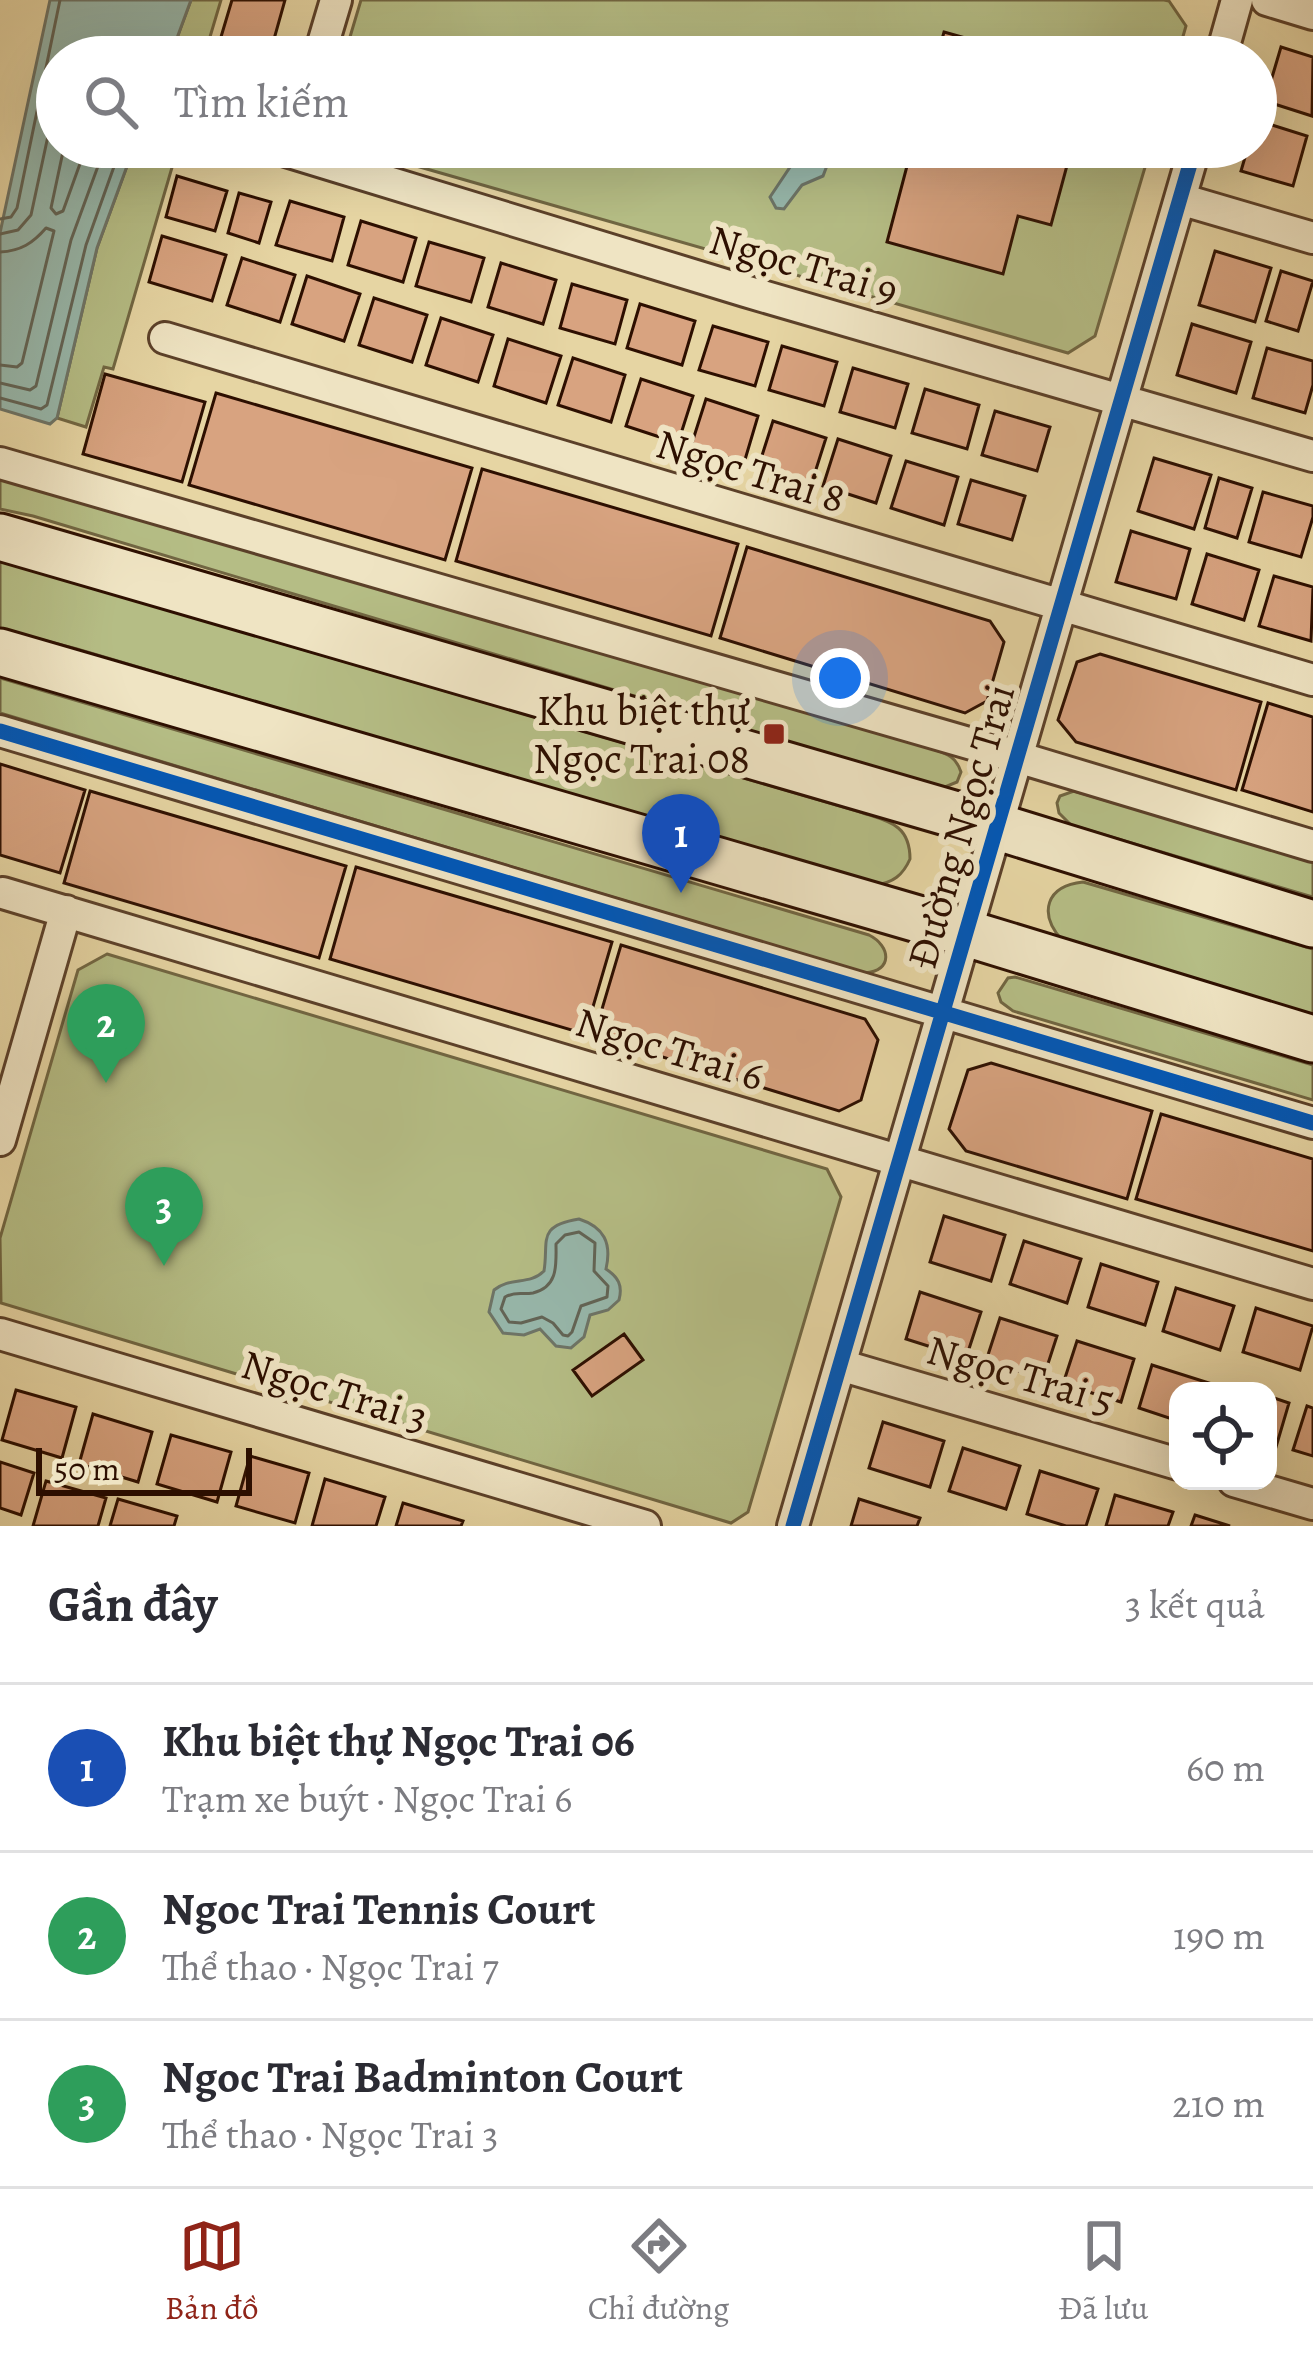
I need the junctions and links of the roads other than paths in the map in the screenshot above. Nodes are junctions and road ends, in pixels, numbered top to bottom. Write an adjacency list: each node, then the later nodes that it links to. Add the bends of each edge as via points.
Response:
1 (336, 0): 5 (street)
2 (1237, 0): 6 (street)
3 (1267, 0): 4 (street)
4 (1313, 14)
5 (325, 36)
6 (1227, 36)
7 (347, 168): 12 (street, Ngọc Trai 9)
8 (1189, 168): 9 (street, Đường Ngọc Trai)
9 (1180, 199): 10 (street); 12 (street, Đường Ngọc Trai)
10 (1313, 238)
11 (165, 338): 16 (street, Ngọc Trai 8)
12 (1122, 400): 13 (street, Ngọc Trai 9); 16 (street, Đường Ngọc Trai)
13 (1313, 456)
14 (0, 463): 20 (street)
15 (0, 537): 21 (main road)
16 (1062, 607): 18 (street, Ngọc Trai 8); 20 (street, Đường Ngọc Trai)
17 (0, 652): 26 (main road)
18 (1313, 680)
19 (0, 731): 27 (street)
20 (1017, 758): 21 (street, Đường Ngọc Trai); 22 (street)
21 (998, 827): 25 (main road); 26 (street, Đường Ngọc Trai)
22 (1313, 846)
23 (3, 892): 24 (street, Ngọc Trai 6)
24 (66, 911): 30 (street); 31 (street, Ngọc Trai 6)
25 (1313, 924)
26 (966, 933): 27 (street, Đường Ngọc Trai); 28 (main road)
27 (943, 1013): 29 (street); 31 (street, Đường Ngọc Trai)
28 (1313, 1039)
29 (1313, 1123)
30 (0, 1140)
31 (899, 1160): 32 (street, Ngọc Trai 6); 34 (street, Đường Ngọc Trai)
32 (1313, 1284)
33 (0, 1334): 38 (street, Ngọc Trai 3)
34 (840, 1365): 35 (street, Ngọc Trai 5); 39 (street, Đường Ngọc Trai)
35 (1169, 1461)
36 (1265, 1490): 37 (street)
37 (1313, 1504)
38 (645, 1526)
39 (793, 1526)

